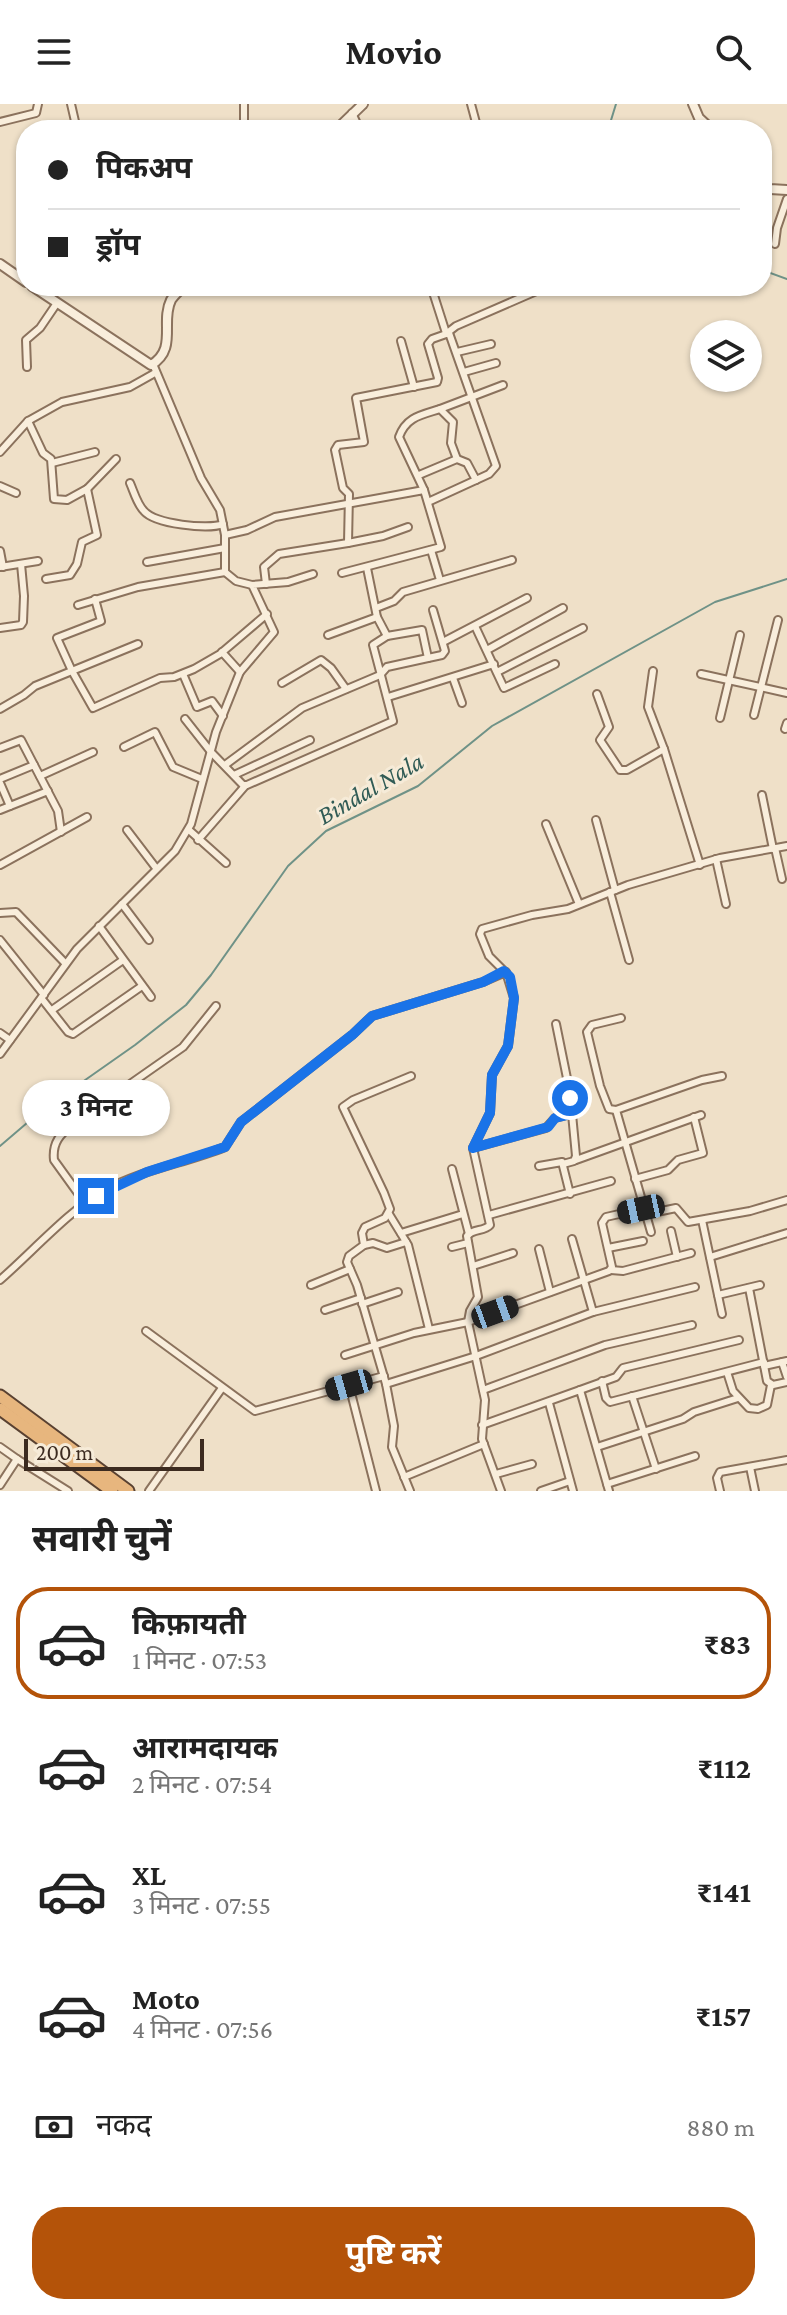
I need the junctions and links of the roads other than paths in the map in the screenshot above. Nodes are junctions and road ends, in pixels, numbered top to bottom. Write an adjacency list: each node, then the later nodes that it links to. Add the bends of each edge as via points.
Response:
1 (38, 104): 6 (street, via 36,113)
2 (363, 104): 3 (street)
3 (352, 113): 4 (street); 5 (street)
4 (345, 120)
5 (355, 120)
6 (0, 122)
7 (787, 199): 8 (street)
8 (775, 244)
9 (47, 296): 13 (street)
10 (176, 296): 20 (street, via 170,303 167,345)
11 (434, 296): 14 (street)
12 (525, 296): 14 (street)
13 (57, 303): 19 (street, via 26,340); 20 (street)
14 (447, 333): 17 (street); 23 (street, via 428,344 438,381)
15 (401, 341): 23 (street)
16 (491, 344): 17 (street)
17 (457, 352): 21 (street)
18 (496, 363): 21 (street)
19 (27, 367)
20 (154, 368): 26 (street, via 130,387 62,402); 41 (street)
21 (464, 372): 24 (street)
22 (503, 385): 24 (street)
23 (414, 387): 40 (street, via 356,398 364,442 338,445 335,450 349,494)
24 (472, 396): 25 (street); 33 (street, via 496,466)
25 (440, 409): 30 (street, via 453,422 451,443); 32 (street, via 415,416 403,425 399,437)
26 (28, 421): 27 (street); 31 (street)
27 (0, 452)
28 (95, 452): 31 (street)
29 (116, 459): 36 (street)
30 (457, 459): 32 (street); 33 (street, via 467,463)
31 (52, 463): 36 (street, via 55,500)
32 (419, 475): 37 (street)
33 (476, 480): 39 (street)
34 (130, 483): 41 (street, via 149,516 200,528)
35 (0, 486): 38 (street)
36 (87, 489): 57 (street, via 97,535 83,541 70,575)
37 (424, 490): 39 (street); 40 (street)
38 (16, 493)
39 (428, 502): 46 (street, via 442,545)
40 (347, 504): 43 (street, via 275,517); 44 (street)
41 (223, 524): 43 (street)
42 (408, 527): 44 (street)
43 (225, 535): 45 (street)
44 (348, 543): 59 (street, via 276,555 264,567)
45 (225, 548): 50 (street); 54 (street)
46 (431, 550): 53 (street); 58 (street)
47 (0, 551): 52 (street)
48 (512, 560): 58 (street)
49 (38, 561): 51 (street)
50 (147, 562)
51 (21, 564): 52 (street); 71 (street, via 23,624)
52 (2, 567)
53 (367, 568): 55 (street); 64 (street)
54 (225, 572): 60 (street); 62 (street)
55 (342, 573)
56 (313, 574): 59 (street)
57 (46, 579)
58 (440, 580): 64 (street, via 401,592)
59 (266, 584): 60 (street)
60 (252, 585): 67 (street)
61 (527, 598): 70 (street)
62 (95, 599): 63 (street); 83 (street, via 101,621 57,638)
63 (78, 605)
64 (376, 608): 68 (street)
65 (563, 608): 78 (street)
66 (433, 610): 76 (street)
67 (267, 614): 79 (street); 85 (street, via 274,632)
68 (377, 617): 73 (street); 75 (street)
69 (778, 620): 93 (street)
70 (475, 626): 76 (street); 78 (street)
71 (0, 628)
72 (583, 628): 86 (street)
73 (328, 635)
74 (740, 635): 91 (street)
75 (387, 636): 80 (street, via 422,630); 89 (street, via 373,645)
76 (443, 642): 80 (street, via 443,653)
77 (138, 644): 83 (street)
78 (487, 650): 81 (street)
79 (222, 652): 85 (street); 87 (street)
80 (428, 658): 89 (street, via 387,667)
81 (494, 664): 86 (street); 90 (street)
82 (555, 664): 86 (street, via 507,688)
83 (72, 671): 87 (street, via 93,708 160,678); 99 (street, via 35,686)
84 (653, 671): 107 (street, via 648,707)
85 (240, 672): 101 (street)
86 (497, 672)
87 (183, 674): 101 (street, via 197,707 212,701)
88 (701, 674): 91 (street)
89 (380, 675): 94 (street); 97 (street)
90 (453, 678): 97 (street); 98 (street)
91 (729, 680): 93 (street); 102 (street)
92 (282, 683): 94 (street, via 323,661)
93 (763, 687): 95 (street); 100 (street)
94 (346, 689): 111 (street, via 297,711)
95 (787, 693)
96 (597, 694): 107 (street, via 609,727 600,740 620,770)
97 (388, 697): 116 (street, via 392,722)
98 (462, 703)
99 (0, 709)
100 (754, 715)
101 (223, 716): 109 (street)
102 (720, 718)
103 (185, 719): 109 (street)
104 (310, 740): 112 (street)
105 (124, 747): 114 (street, via 155,732 173,767)
106 (0, 748): 110 (street, via 21,740)
107 (664, 749): 133 (street)
108 (93, 752): 113 (street)
109 (211, 752): 111 (street); 114 (street)
110 (34, 765): 113 (street); 115 (street)
111 (225, 765): 112 (street)
112 (234, 775): 116 (street)
113 (40, 776): 117 (street)
114 (202, 779): 125 (street)
115 (0, 781): 119 (street)
116 (245, 786): 127 (street)
117 (48, 791): 119 (street); 126 (street)
118 (762, 795): 129 (street)
119 (10, 806): 120 (street)
120 (0, 810)
121 (87, 817): 126 (street)
122 (596, 820): 136 (street)
123 (546, 824): 138 (street)
124 (127, 830): 134 (street)
125 (189, 830): 127 (street); 134 (street)
126 (61, 832): 132 (street)
127 (198, 840): 131 (street)
128 (787, 846): 129 (street)
129 (774, 848): 130 (street); 135 (street)
130 (716, 859): 133 (street); 139 (street)
131 (226, 863)
132 (0, 865)
133 (700, 865): 136 (street)
134 (156, 868): 137 (street)
135 (782, 879)
136 (612, 891): 138 (street); 145 (street)
137 (122, 904): 141 (street); 143 (street)
138 (579, 904): 147 (street, via 480,930 487,952)
139 (726, 904)
140 (0, 913): 146 (street, via 16,912)
141 (99, 926): 144 (street); 146 (street)
142 (0, 940): 149 (street)
143 (149, 940)
144 (123, 960): 148 (street); 152 (street)
145 (629, 960)
146 (65, 963): 149 (street)
147 (504, 971): 163 (street, via 514,998 508,1046 492,1075 490,1113); 172 (street, via 367,1018 241,1122 225,1147 127,1180)
148 (142, 986): 150 (street); 152 (street, via 75,1034)
149 (43, 997): 152 (street); 156 (street)
150 (151, 997)
151 (216, 1006): 172 (street, via 183,1047 58,1139 54,1160)
152 (52, 1010)
153 (621, 1018): 160 (street, via 592,1025 587,1032 604,1098 609,1109)
154 (556, 1024): 161 (street)
155 (0, 1033): 156 (street)
156 (10, 1040): 157 (street)
157 (0, 1054)
158 (411, 1076): 174 (street, via 343,1107)
159 (722, 1076): 160 (street)
160 (616, 1110): 162 (street)
161 (571, 1114): 163 (street, via 555,1118 546,1128); 164 (street)
162 (624, 1142): 164 (street); 168 (street); 168 (street, via 697,1116 703,1153)
163 (473, 1148): 176 (street)
164 (575, 1160): 165 (street)
165 (563, 1164): 166 (street); 170 (street)
166 (539, 1166)
167 (452, 1169): 175 (street)
168 (635, 1179): 173 (street)
169 (611, 1181): 170 (street)
170 (570, 1194): 176 (street)
171 (787, 1200): 177 (street)
172 (85, 1203): 198 (street)
173 (644, 1210): 177 (street, via 676,1208 687,1221); 179 (street); 189 (street, via 604,1218)
174 (389, 1214): 180 (street); 187 (street, via 365,1227)
175 (463, 1214): 180 (street); 182 (street)
176 (489, 1215): 182 (street, via 489,1227)
177 (702, 1220): 194 (street)
178 (671, 1231): 193 (street)
179 (651, 1232)
180 (401, 1233): 185 (street)
181 (787, 1233): 194 (street)
182 (469, 1234): 186 (street)
183 (572, 1239): 199 (street)
184 (643, 1241): 189 (street)
185 (406, 1242): 187 (street, via 387,1248); 213 (street)
186 (468, 1243): 188 (street); 195 (street)
187 (364, 1245): 196 (street, via 349,1256)
188 (452, 1247)
189 (608, 1248): 197 (street)
190 (539, 1249): 205 (street)
191 (513, 1253): 195 (street)
192 (691, 1253): 193 (street)
193 (677, 1257): 197 (street)
194 (710, 1257): 206 (street)
195 (473, 1266): 211 (street, via 478,1299)
196 (350, 1269): 200 (street); 207 (street)
197 (611, 1270): 199 (street)
198 (0, 1280)
199 (583, 1280): 205 (street); 209 (street)
200 (311, 1285)
201 (760, 1285): 203 (street)
202 (695, 1287): 209 (street)
203 (749, 1288): 206 (street); 220 (street)
204 (398, 1292): 207 (street)
205 (550, 1292): 211 (street)
206 (718, 1295): 210 (street)
207 (361, 1301): 208 (street); 216 (street)
208 (325, 1310)
209 (593, 1312): 218 (street)
210 (722, 1314)
211 (468, 1322): 213 (street); 218 (street)
212 (692, 1325): 229 (street, via 605,1345)
213 (429, 1329): 216 (street)
214 (146, 1331): 228 (street)
215 (739, 1340): 224 (street, via 623,1368)
216 (373, 1347): 217 (street); 222 (street)
217 (345, 1355)
218 (476, 1356): 225 (street); 229 (street)
219 (785, 1362): 220 (street); 223 (street)
220 (764, 1364): 221 (street); 227 (street)
221 (727, 1372): 232 (street); 233 (street)
222 (384, 1376): 225 (street); 226 (street)
223 (787, 1380): 227 (street)
224 (602, 1381): 230 (street); 232 (street, via 608,1401)
225 (386, 1384): 249 (street, via 392,1447)
226 (349, 1385): 228 (street, via 259,1411); 257 (street)
227 (771, 1385): 233 (street, via 764,1407 749,1408)
228 (222, 1388): 256 (street)
229 (483, 1390): 237 (street)
230 (580, 1390): 234 (street); 241 (street)
231 (0, 1396): 236 (highway)
232 (632, 1396): 238 (street)
233 (738, 1398): 238 (street)
234 (549, 1403): 237 (street); 250 (street)
235 (0, 1409): 236 (highway)
236 (19, 1416): 254 (highway); 255 (highway)
237 (482, 1425): 239 (street)
238 (642, 1431): 241 (street); 247 (street)
239 (484, 1444): 248 (street); 249 (street)
240 (0, 1447): 243 (street)
241 (597, 1447): 252 (street)
242 (695, 1456): 247 (street)
243 (17, 1459): 251 (street); 253 (street)
244 (787, 1460): 246 (street)
245 (532, 1464): 248 (street)
246 (750, 1467): 262 (street, via 718,1473); 263 (street)
247 (656, 1469): 252 (street)
248 (496, 1474): 259 (street)
249 (404, 1477): 258 (street)
250 (570, 1481): 260 (street); 261 (street)
251 (0, 1485)
252 (608, 1488)
253 (68, 1491)
254 (112, 1491)
255 (128, 1491)
256 (149, 1491)
257 (376, 1491)
258 (409, 1491)
259 (501, 1491)
260 (541, 1491)
261 (573, 1491)
262 (720, 1491)
263 (755, 1491)

